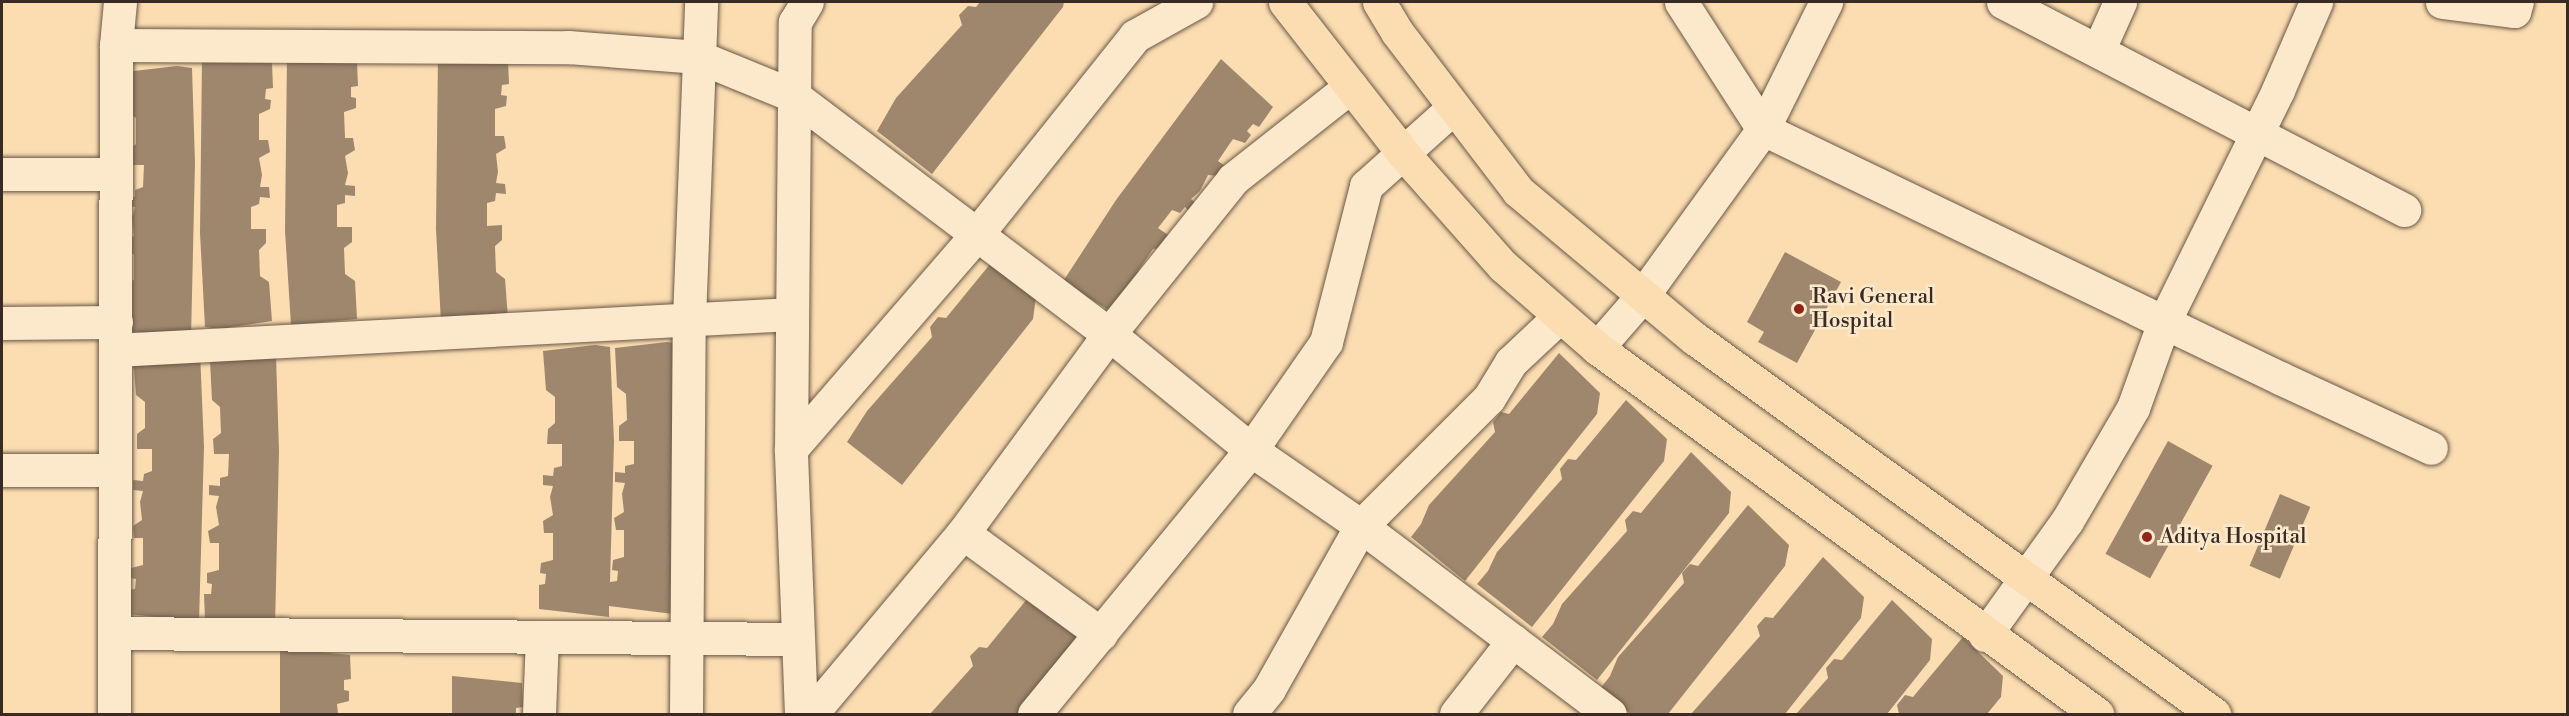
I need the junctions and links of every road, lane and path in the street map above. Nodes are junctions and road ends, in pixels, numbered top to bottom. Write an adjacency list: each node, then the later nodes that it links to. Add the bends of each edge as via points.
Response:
1 (120, 2): 14 (street)
2 (701, 2): 16 (street)
3 (807, 2): 18 (street, via 795,22)
4 (1196, 2): 26 (street, via 1135,36)
5 (1285, 2): 17 (main road)
6 (1379, 2): 19 (main road)
7 (1681, 2): 20 (street)
8 (1826, 2): 20 (street)
9 (2003, 2): 15 (street)
10 (2120, 2): 15 (street)
11 (2316, 2): 21 (street)
12 (2442, 2): 13 (street, via 2514,11)
13 (2517, 2)
14 (116, 45): 16 (street, via 568,47); 24 (street)
15 (2098, 51): 21 (street)
16 (699, 57): 18 (street); 30 (street)
17 (1351, 86): 22 (main road); 33 (street, via 1233,179)
18 (795, 96): 26 (street); 28 (street)
19 (1454, 107): 22 (street); 27 (main road, via 1518,191)
20 (1763, 129): 27 (street); 31 (street)
21 (2257, 134): 25 (street); 31 (street)
22 (1402, 152): 29 (main road, via 1503,266); 38 (street, via 1366,186 1326,342)
23 (2, 174): 24 (street)
24 (116, 174): 34 (street)
25 (2404, 210)
26 (977, 234): 33 (street); 37 (street)
27 (1643, 295): 35 (street); 43 (main road, via 1694,338)
28 (792, 314): 30 (street); 37 (street)
29 (1560, 316): 35 (main road); 41 (street, via 1511,362 1489,398)
30 (689, 319): 34 (street); 48 (street)
31 (2164, 322): 36 (street); 43 (street, via 2133,408 2067,521)
32 (2, 323): 34 (street)
33 (1109, 334): 38 (street); 42 (street)
34 (115, 336): 40 (street)
35 (1597, 348): 46 (main road)
36 (2431, 448)
37 (791, 449): 49 (street)
38 (1251, 450): 41 (street); 45 (street)
39 (2, 470): 40 (street)
40 (115, 470): 44 (street)
41 (1361, 526): 50 (street); 57 (street, via 1269,689)
42 (963, 533): 45 (street); 55 (street)
43 (2026, 578): 46 (street); 61 (main road)
44 (115, 633): 47 (street); 51 (street)
45 (1101, 634): 56 (street)
46 (1985, 635): 60 (main road)
47 (542, 637): 48 (street); 52 (street)
48 (686, 638): 49 (street); 53 (street)
49 (798, 639): 54 (street)
50 (1513, 640): 58 (street); 59 (street)
51 (114, 714)
52 (539, 714)
53 (686, 714)
54 (801, 714)
55 (811, 714)
56 (1034, 714)
57 (1249, 714)
58 (1456, 714)
59 (1610, 714)
60 (2097, 714)
61 (2214, 714)

